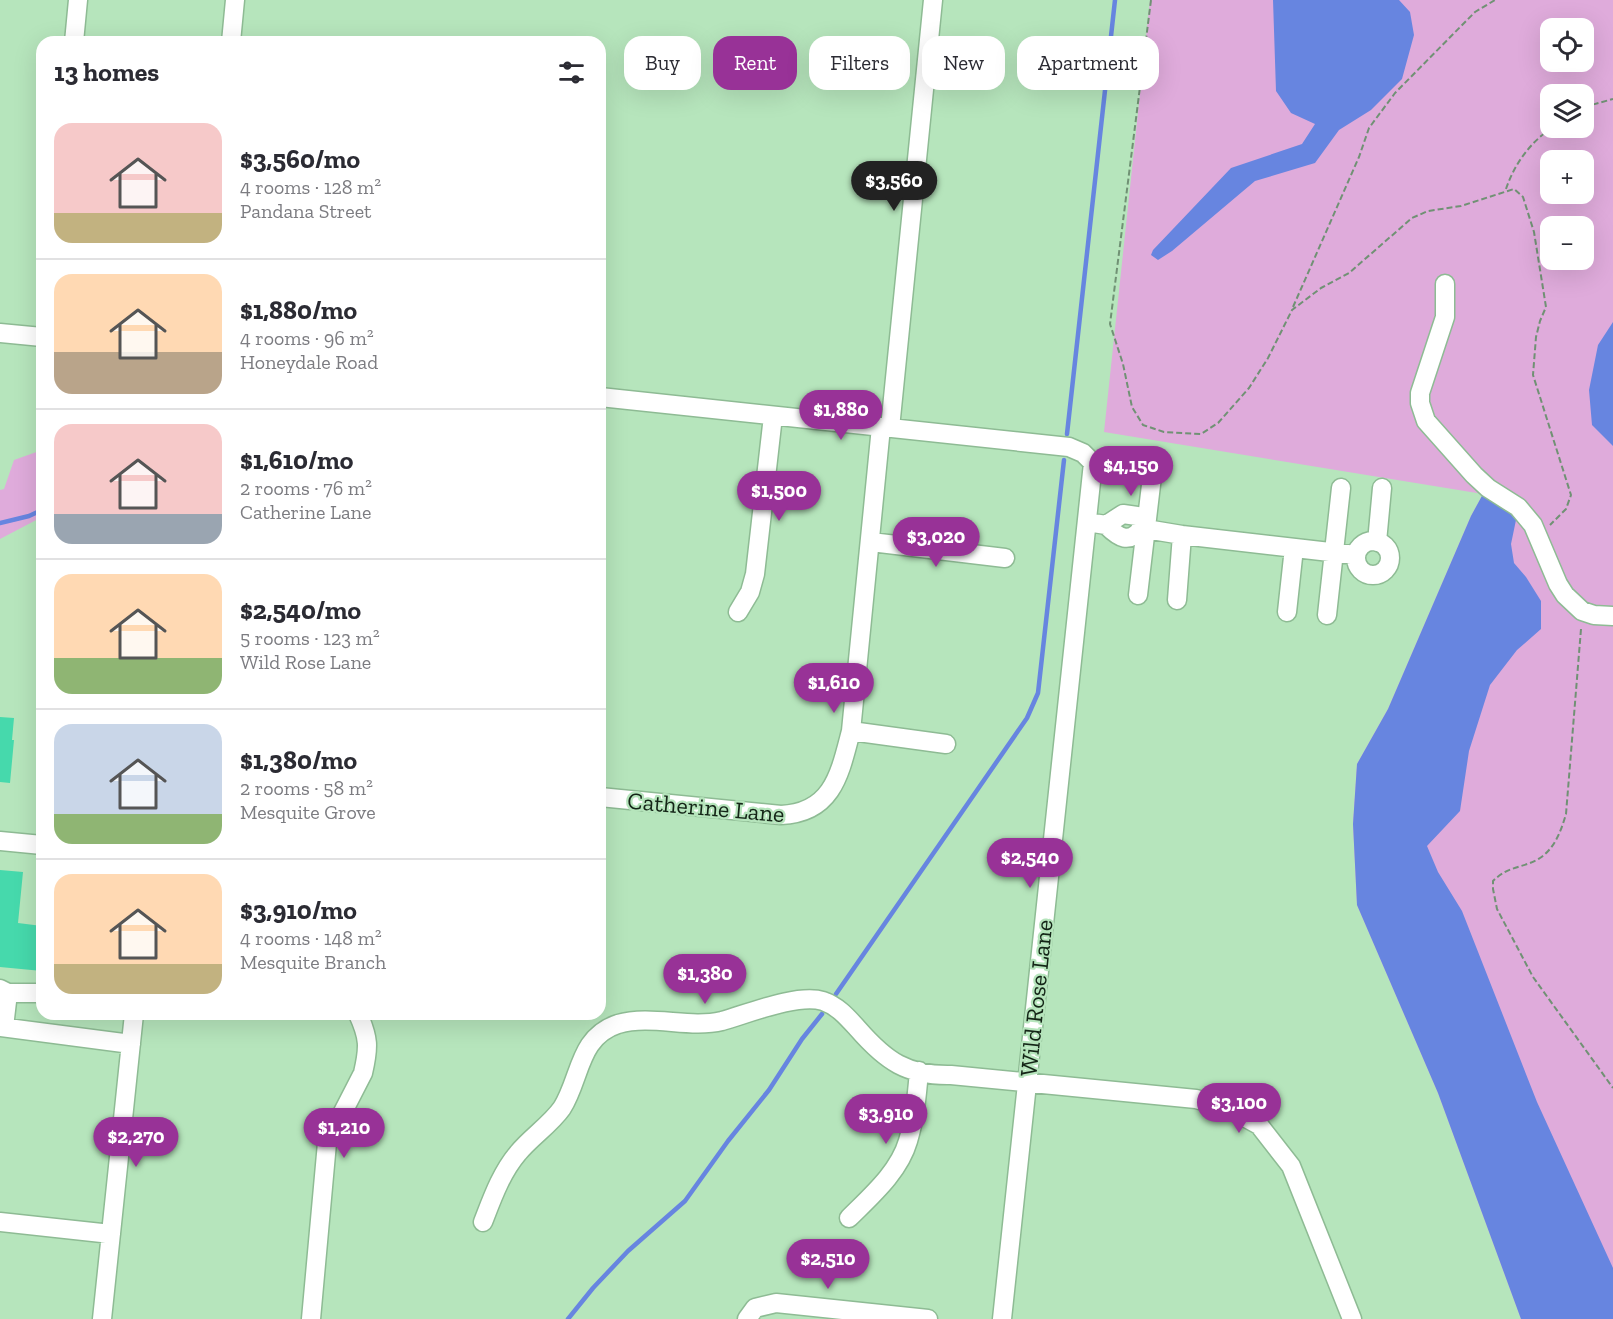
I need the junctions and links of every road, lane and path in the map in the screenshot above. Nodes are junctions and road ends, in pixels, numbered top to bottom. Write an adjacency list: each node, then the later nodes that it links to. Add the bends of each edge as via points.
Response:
1 (78, 0): 6 (street)
2 (235, 0): 7 (street)
3 (933, 0): 18 (street, Catherine Lane)
4 (1151, 0): 13 (path, via 1110,324 1132,407 1143,425 1164,432 1201,434 1218,423 1249,388)
5 (1495, 0): 13 (path, via 1475,12 1395,93 1369,128)
6 (75, 36)
7 (232, 36)
8 (1613, 99): 9 (path)
9 (1594, 105)
10 (1541, 138): 11 (path, via 1523,155)
11 (1506, 190): 13 (path, via 1412,218 1349,273); 24 (path, via 1514,189 1523,197 1534,232 1546,308 1536,338 1533,375 1571,495 1566,509)
12 (1445, 284): 24 (street, via 1445,317 1423,381 1420,403 1426,422 1488,488 1520,509)
13 (1292, 310)
14 (0, 333): 15 (street)
15 (36, 336)
16 (606, 398): 17 (street)
17 (773, 416): 18 (street); 35 (street, via 755,574)
18 (885, 428): 22 (street, Wild Rose Lane, via 1069,447 1083,453 1093,463); 26 (street, Catherine Lane)
19 (1153, 468): 23 (street)
20 (1341, 488): 29 (street)
21 (1382, 488): 27 (street)
22 (1087, 522): 23 (street, via 1106,525 1117,536 1132,538); 51 (street, Wild Rose Lane)
23 (1144, 528): 25 (street); 32 (street)
24 (1538, 534): 34 (street, via 1558,584)
25 (1182, 535): 28 (street); 33 (street)
26 (871, 542): 31 (street); 39 (street, Catherine Lane)
27 (1377, 542): 30 (street, via 1366,542); 30 (street, via 1389,554 1382,572 1371,575 1362,570)
28 (1294, 548): 29 (street); 36 (street)
29 (1334, 553): 30 (street); 37 (street)
30 (1356, 555)
31 (1005, 558)
32 (1138, 595)
33 (1177, 600)
34 (1582, 611): 38 (street); 52 (path, via 1562,827 1554,845 1539,859 1501,873 1493,881 1492,889 1497,909 1533,977)
35 (738, 612)
36 (1287, 612)
37 (1327, 615)
38 (1613, 616)
39 (851, 731): 40 (street); 41 (street, Catherine Lane, via 840,774 822,800 797,815)
40 (946, 744)
41 (606, 798)
42 (0, 841): 43 (street)
43 (36, 844)
44 (4, 991): 45 (street); 48 (street)
45 (36, 993)
46 (133, 1020): 49 (street)
47 (361, 1020): 58 (street, via 366,1033 363,1073 327,1143)
48 (2, 1027): 49 (street)
49 (131, 1044): 56 (street)
50 (919, 1071): 51 (street); 53 (street, via 908,1142 884,1182); 55 (street, via 888,1059 844,1014 821,1000 792,1002 705,1023 648,1019 618,1024 587,1046 568,1097 511,1162)
51 (1027, 1083): 61 (street, Wild Rose Lane); 62 (street, via 1196,1099 1228,1108 1259,1125 1291,1166)
52 (1613, 1088)
53 (849, 1218)
54 (0, 1221): 56 (street)
55 (483, 1222)
56 (111, 1234): 57 (street)
57 (102, 1319)
58 (311, 1319)
59 (747, 1319): 60 (street, via 755,1308 776,1303)
60 (928, 1319)
61 (1002, 1319)
62 (1352, 1319)

